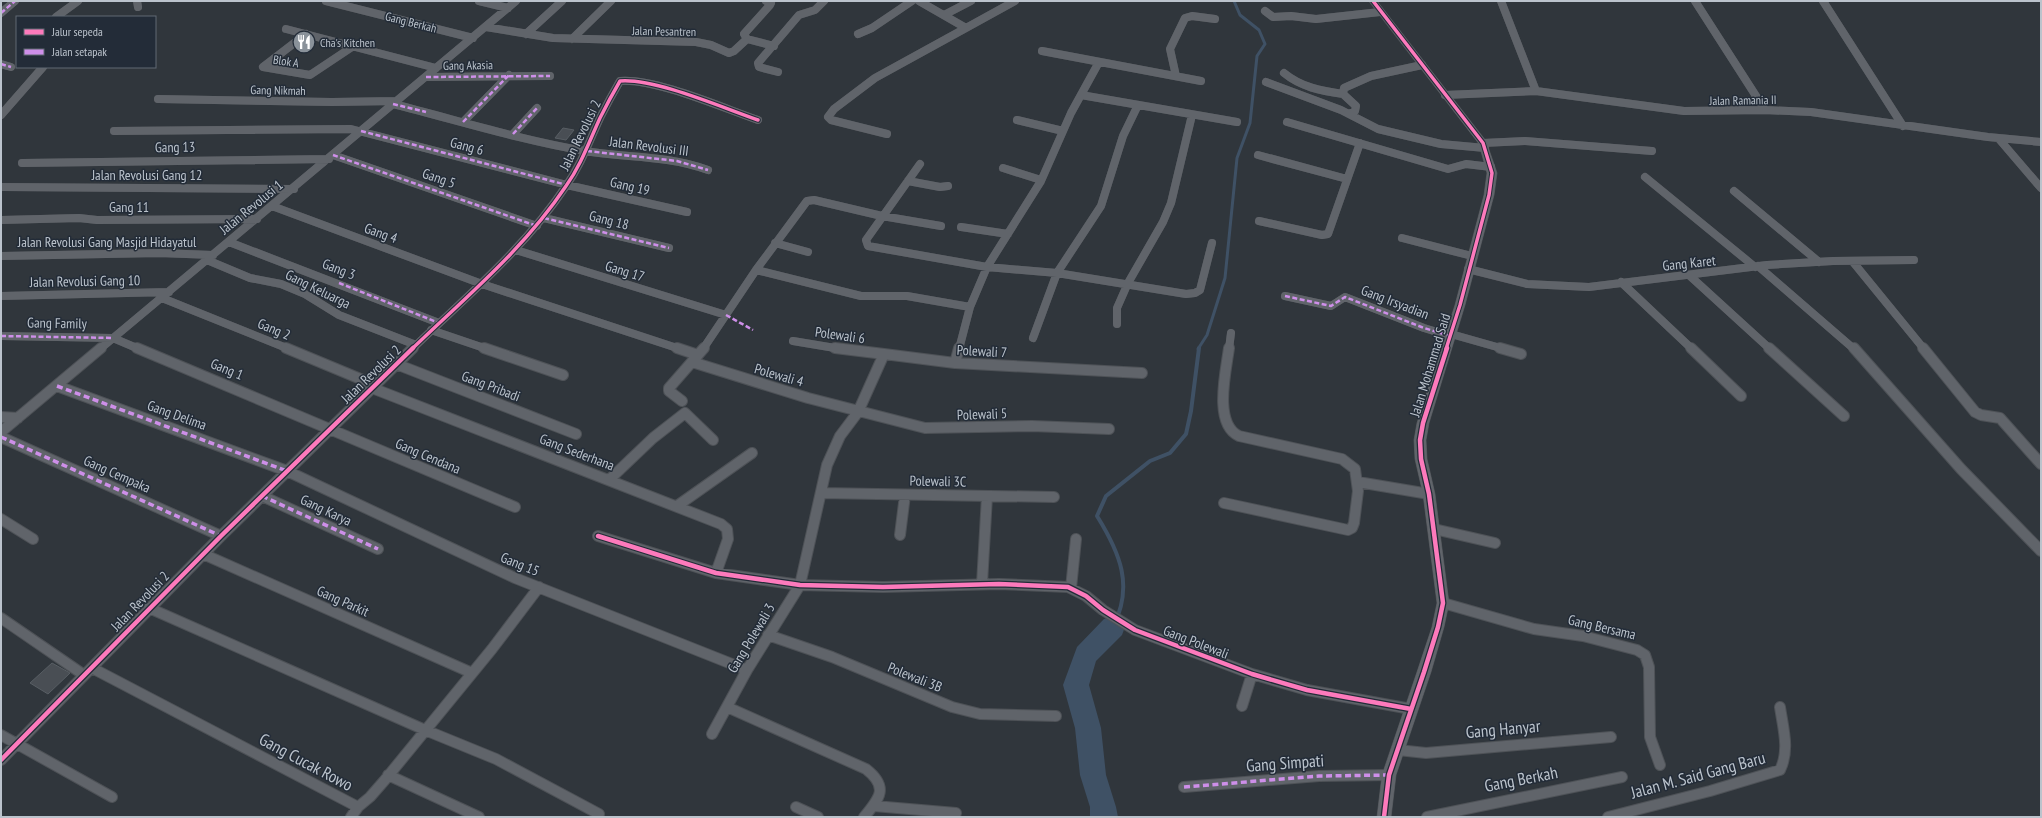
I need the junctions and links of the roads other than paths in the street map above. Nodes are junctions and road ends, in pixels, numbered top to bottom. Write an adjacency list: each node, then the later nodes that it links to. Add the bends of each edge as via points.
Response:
1 (15, 1): 21 (street)
2 (78, 1): 23 (street)
3 (326, 1): 31 (street, Gang Berkah)
4 (479, 1): 18 (street)
5 (516, 1): 18 (street, Jalan Revolusi 1)
6 (562, 1): 29 (street)
7 (611, 1): 32 (street)
8 (766, 1): 33 (street, via 771,3 744,34)
9 (824, 1): 34 (street, via 815,10 800,14)
10 (912, 1): 30 (street, via 872,28)
11 (919, 1): 22 (street)
12 (971, 1): 22 (street)
13 (1015, 1): 26 (street)
14 (1373, 1): 20 (street, Jalan Mohammad Said)
15 (1501, 1): 51 (street)
16 (1695, 1): 59 (street)
17 (1823, 1): 69 (street)
18 (508, 8): 25 (street, Jalan Revolusi 1)
19 (1265, 11): 20 (street, via 1273,17 1316,19)
20 (1380, 12): 39 (street, Jalan Mohammad Said)
21 (1, 14)
22 (944, 15): 26 (street)
23 (57, 16)
24 (1215, 19): 47 (street, via 1192,16 1184,18 1170,49)
25 (486, 27): 29 (street); 31 (street, Jalan Revolusi 1)
26 (966, 28): 74 (street, via 875,78 834,109 828,117 831,120)
27 (286, 29): 28 (street)
28 (306, 34): 35 (street); 35 (street, Blok A, via 263,67 310,75)
29 (526, 34): 32 (street)
30 (858, 34)
31 (473, 38): 42 (street, Jalan Revolusi 1)
32 (572, 39): 33 (street, Jalan Pesantren, via 696,42 731,53)
33 (747, 39): 34 (street)
34 (774, 46): 43 (street, via 758,65)
35 (352, 47): 42 (street)
36 (1042, 51): 37 (street)
37 (1099, 62): 47 (street); 53 (street)
38 (1, 64): 40 (street)
39 (1422, 65): 52 (street, via 1361,79 1344,88); 54 (street, Jalan Mohammad Said)
40 (11, 67)
41 (42, 68): 62 (street)
42 (436, 68): 48 (street, Jalan Revolusi 1)
43 (778, 72)
44 (1284, 73): 52 (street, via 1294,80 1322,91)
45 (509, 75): 46 (street, Gang Akasia); 48 (street, Gang Akasia); 66 (street, Gang Akasia)
46 (550, 76)
47 (1176, 76): 49 (street)
48 (426, 77): 56 (street, Jalan Revolusi 1)
49 (1201, 81)
50 (1266, 82): 61 (street)
51 (1536, 91): 54 (street, Jalan Ramania II); 59 (street, Jalan Ramania II, via 1684,111)
52 (1343, 94): 61 (street, via 1356,106 1355,111)
53 (1081, 95): 57 (street); 72 (street)
54 (1445, 95): 78 (street, Jalan Mohammad Said)
55 (158, 99): 56 (street, Gang Nikmah)
56 (395, 102): 60 (street, Gang Nikmah); 71 (street, Jalan Revolusi 1)
57 (1138, 105): 63 (street); 126 (street, via 1123,136 1101,206)
58 (537, 108): 73 (street)
59 (1765, 110): 69 (street, Jalan Ramania II, via 1811,112)
60 (426, 112): 66 (street, Jalan Revolusi 2)
61 (1350, 114): 78 (street, via 1378,128 1442,144)
62 (1, 115)
63 (1192, 115): 67 (street); 129 (street, via 1171,204)
64 (758, 120): 79 (street, Jalan Revolusi 2, via 656,86 624,79 609,99)
65 (1017, 120): 72 (street)
66 (463, 122): 73 (street, Jalan Revolusi 2)
67 (1236, 122)
68 (1287, 122): 77 (street)
69 (1903, 126): 75 (street, Jalan Ramania II)
70 (114, 131): 71 (street, Gang 13)
71 (361, 131): 82 (street, Jalan Revolusi 1); 92 (street, Gang 6)
72 (1063, 132): 90 (street)
73 (513, 134): 79 (street, Jalan Revolusi 2)
74 (887, 134)
75 (1999, 139): 76 (street, Jalan Ramania II); 95 (street)
76 (2041, 142)
77 (1360, 143): 87 (street, via 1448,169 1464,166); 89 (street)
78 (1484, 146): 80 (street, via 1525,141 1564,142); 87 (street, Jalan Mohammad Said)
79 (587, 151): 86 (street, Jalan Revolusi III, via 676,161); 92 (street, Jalan Revolusi 2)
80 (1652, 151)
81 (1258, 155): 89 (street)
82 (331, 157): 83 (street, Gang 13); 96 (street, Jalan Revolusi 1); 105 (street, Gang 5)
83 (22, 163)
84 (920, 164): 91 (street)
85 (1004, 168): 90 (street)
86 (708, 170)
87 (1492, 170): 117 (street, Jalan Mohammad Said, via 1490,195)
88 (1645, 177): 122 (street)
89 (1347, 179): 104 (street, via 1329,231 1325,235)
90 (1041, 180): 108 (street)
91 (908, 181): 93 (street, via 940,188); 100 (street)
92 (567, 185): 99 (street, Gang 19); 101 (street, Jalan Revolusi 2)
93 (948, 186)
94 (1, 187): 96 (street, Jalan Revolusi Gang 12)
95 (2041, 188)
96 (294, 189): 98 (street, Jalan Revolusi 1)
97 (1734, 191): 120 (street)
98 (272, 206): 102 (street, Jalan Revolusi 1); 130 (street, Gang 4)
99 (686, 212)
100 (882, 216): 106 (street); 111 (street, via 814,200 807,201); 123 (street, via 866,240 868,246)
101 (544, 218): 105 (street, Jalan Revolusi 2); 113 (street, Gang 18)
102 (257, 219): 103 (street, Gang 11); 110 (street, Jalan Revolusi 1)
103 (1, 220)
104 (1259, 221)
105 (537, 226): 114 (street, Jalan Revolusi 2)
106 (941, 226)
107 (961, 227): 108 (street)
108 (1008, 234): 123 (street)
109 (1402, 238): 117 (street)
110 (229, 242): 118 (street, Jalan Revolusi 1); 137 (street, Gang 3)
111 (775, 243): 115 (street); 125 (street)
112 (1212, 243): 129 (street, via 1203,284 1195,293 1186,294)
113 (669, 248)
114 (516, 250): 130 (street, Jalan Revolusi 2); 136 (street, Gang 17)
115 (808, 252)
116 (1, 256): 118 (street, Jalan Revolusi Gang Masjid Hidayatul, via 159,252)
117 (1472, 256): 124 (street, Jalan Mohammad Said)
118 (210, 258): 131 (street, Jalan Revolusi 1); 146 (street, Gang Keluarga, via 250,278 281,284 305,294 339,315)
119 (1914, 260): 121 (street, Gang Karet)
120 (1819, 262): 121 (street, Gang Karet); 122 (street, Gang Karet)
121 (1853, 262): 169 (street, via 1974,412 2000,418)
122 (1757, 266): 127 (street, Gang Karet); 191 (street, via 1850,344 1961,469)
123 (987, 267): 126 (street); 135 (street)
124 (1468, 269): 128 (street, Gang Karet, via 1545,286 1589,286); 141 (street, Jalan Mohammad Said)
125 (756, 270): 135 (street, via 861,296 908,296); 136 (street)
126 (1057, 273): 129 (street); 144 (street)
127 (1690, 276): 128 (street, Gang Karet); 159 (street)
128 (1622, 282): 156 (street)
129 (1128, 283): 138 (street, via 1117,308)
130 (482, 284): 137 (street, Jalan Revolusi 2); 149 (street, Gang 4)
131 (170, 292): 132 (street, Jalan Revolusi Gang 10); 134 (street, Jalan Revolusi 1)
132 (1, 296)
133 (1285, 296): 141 (street, Gang Irsyadian, via 1330,306 1345,297)
134 (162, 298): 143 (street, Jalan Revolusi 1); 155 (street, Gang 2)
135 (970, 307): 150 (street)
136 (726, 315): 149 (street)
137 (439, 323): 139 (street, Jalan Revolusi 2)
138 (1118, 324)
139 (431, 330): 146 (street, Jalan Revolusi 2); 153 (street)
140 (1231, 333): 172 (street, via 1224,413 1228,427 1239,436 1342,459 1356,470)
141 (1451, 335): 148 (street); 174 (street, Jalan Mohammad Said, via 1420,440 1421,459)
142 (1, 336): 143 (street, Gang Family)
143 (113, 338): 154 (street, Jalan Revolusi 1); 162 (street, Gang 1)
144 (1033, 338)
145 (793, 341): 147 (street, Polewali 6)
146 (416, 345): 151 (street, Jalan Revolusi 2)
147 (884, 354): 150 (street, Polewali 7); 158 (street)
148 (1521, 354)
149 (695, 359): 157 (street, via 669,388 669,391); 158 (street, Polewali 4, via 733,376)
150 (955, 362): 152 (street, Polewali 7)
151 (396, 364): 155 (street, Jalan Revolusi 2); 165 (street, Gang Pribadi)
152 (1142, 373)
153 (563, 375)
154 (57, 386): 161 (street, Jalan Revolusi 1); 170 (street, Gang Delima)
155 (373, 386): 162 (street, Jalan Revolusi 2); 171 (street, Gang Sederhana)
156 (1741, 396)
157 (682, 401)
158 (858, 412): 163 (street, Polewali 5, via 935,430 1032,426); 173 (street, Gang Polewali 3, via 832,451)
159 (1844, 416)
160 (1, 417): 161 (street)
161 (18, 418): 164 (street, Jalan Revolusi 1)
162 (331, 429): 170 (street, Jalan Revolusi 2); 181 (street, Gang Cendana)
163 (1109, 429)
164 (1, 432)
165 (576, 434)
166 (1, 437): 185 (street, Gang Cempaka)
167 (713, 440): 171 (street, via 685,412)
168 (752, 453): 180 (street)
169 (2041, 464)
170 (287, 471): 176 (street, Jalan Revolusi 2); 196 (street, Gang 15, via 489,567)
171 (610, 479): 180 (street, Gang Sederhana)
172 (1358, 482): 174 (street); 179 (street, via 1355,519 1352,528 1348,530)
173 (821, 493): 175 (street, Polewali 3C); 195 (street, Gang Polewali 3)
174 (1429, 494): 183 (street, Jalan Mohammad Said)
175 (905, 495): 177 (street, Polewali 3C); 184 (street)
176 (262, 496): 185 (street, Jalan Revolusi 2); 190 (street, Gang Karya)
177 (987, 496): 178 (street, Polewali 3C); 194 (street)
178 (1054, 497)
179 (1224, 503)
180 (677, 506): 193 (street, Gang Sederhana, via 721,524 727,529 728,539)
181 (515, 507)
182 (1, 519): 187 (street)
183 (1434, 529): 189 (street); 198 (street, Jalan Mohammad Said)
184 (900, 535)
185 (221, 536): 192 (street, Jalan Revolusi 2)
186 (598, 536): 193 (street, Gang Polewali)
187 (33, 539)
188 (1076, 539): 197 (street)
189 (1495, 543)
190 (378, 549)
191 (2041, 551)
192 (203, 554): 199 (street, Jalan Revolusi 2); 204 (street, Gang Parkit)
193 (716, 573): 195 (street, Gang Polewali)
194 (982, 584): 195 (street, Gang Polewali, via 883,587); 197 (street, Gang Polewali)
195 (800, 585): 201 (street, Gang Polewali 3)
196 (539, 587): 202 (street, Gang 15); 204 (street, Gang Cucak Rowo)
197 (1071, 588): 205 (street, Gang Polewali, via 1135,630)
198 (1443, 602): 209 (street, Jalan Mohammad Said, via 1438,627); 218 (street, Gang Bersama, via 1534,629 1583,636 1637,650 1645,655 1649,667 1650,737)
199 (149, 608): 203 (street, Jalan Revolusi 2); 211 (street)
200 (1, 618): 203 (street, Gang Cucak Rowo)
201 (768, 635): 202 (street, Gang Polewali 3); 210 (street, Polewali 3B, via 832,657 952,707 980,714)
202 (747, 670): 208 (street, Gang Polewali 3)
203 (88, 671): 215 (street, Jalan Revolusi 2); 226 (street, Gang Cucak Rowo)
204 (472, 673): 211 (street, Gang Cucak Rowo)
205 (1252, 674): 206 (street); 209 (street, Gang Polewali, via 1307,690)
206 (1242, 706)
207 (1780, 706): 235 (street, Jalan M. Said Gang Baru, via 1785,747 1780,770)
208 (727, 707): 212 (street, Gang Polewali 3); 225 (street, via 874,774 879,779 881,790)
209 (1411, 709): 216 (street, Jalan Mohammad Said)
210 (1056, 716)
211 (425, 730): 219 (street, Gang Cucak Rowo); 228 (street, via 496,759)
212 (712, 734)
213 (1, 735): 215 (street)
214 (1611, 737): 216 (street, Gang Hanyar, via 1426,753)
215 (17, 744): 217 (street, Jalan Revolusi 2); 223 (street)
216 (1398, 750): 220 (street, Jalan Mohammad Said)
217 (1, 760)
218 (1660, 765)
219 (388, 775): 226 (street, Gang Cucak Rowo); 230 (street)
220 (1389, 775): 222 (street, Gang Simpati, via 1319,776); 233 (street, Jalan Mohammad Said)
221 (1622, 777): 234 (street, Gang Berkah)
222 (1184, 787)
223 (112, 797)
224 (796, 806): 231 (street)
225 (874, 806): 227 (street); 232 (street)
226 (358, 808): 229 (street)
227 (956, 813)
228 (600, 816)
229 (350, 817)
230 (478, 817)
231 (818, 817)
232 (864, 817)
233 (1384, 817)
234 (1427, 817)
235 (1608, 817)

